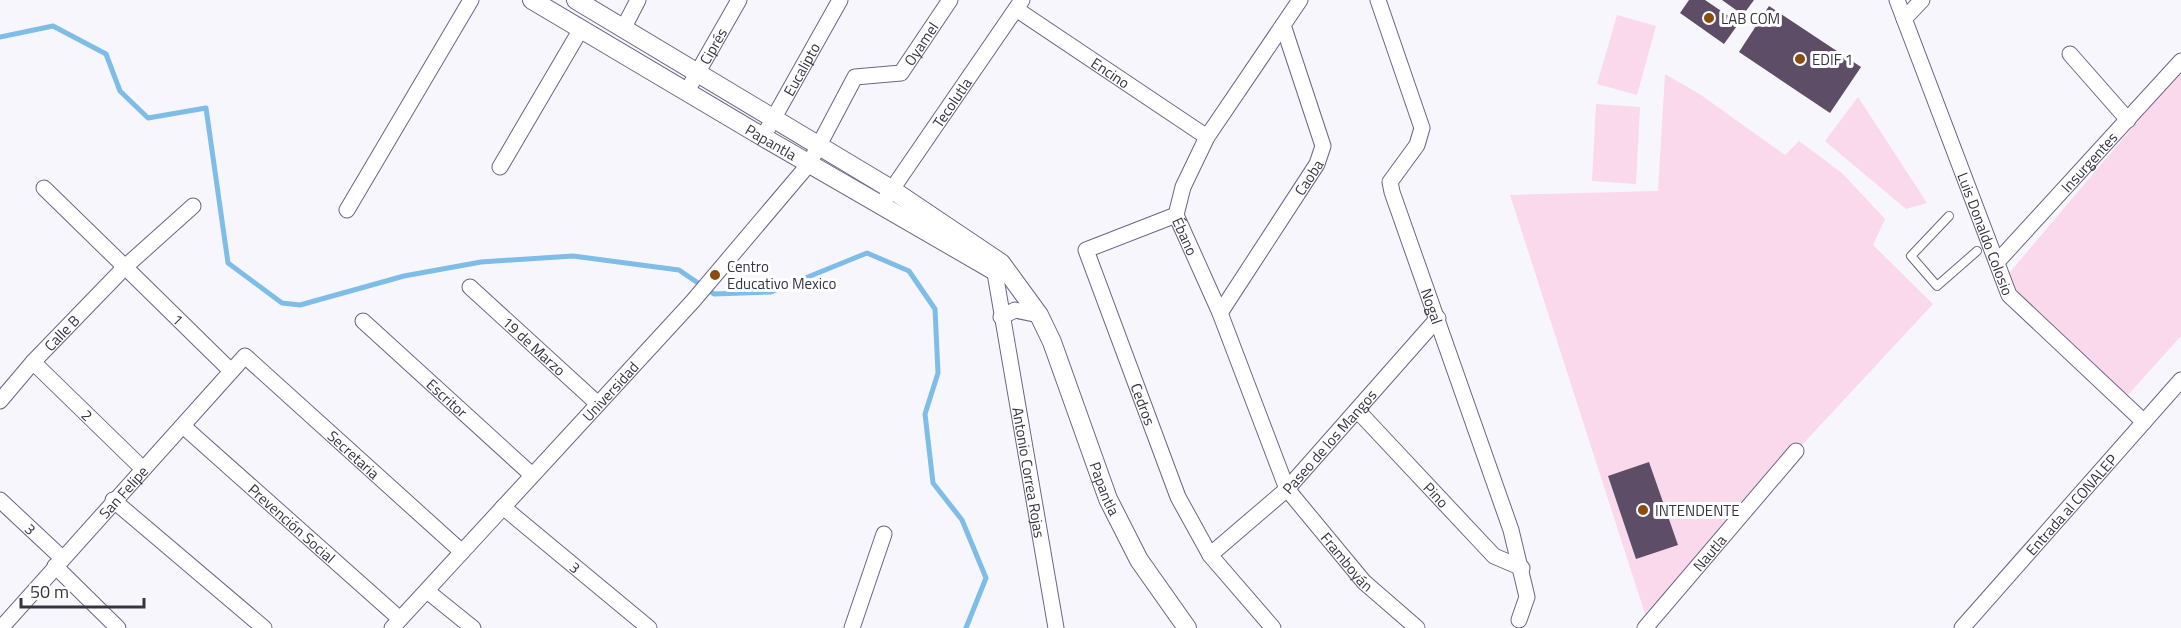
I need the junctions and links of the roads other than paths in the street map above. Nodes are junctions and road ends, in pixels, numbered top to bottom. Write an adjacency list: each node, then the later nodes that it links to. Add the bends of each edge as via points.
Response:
1 (471, 0): 32 (street)
2 (532, 0): 16 (street, Papantla)
3 (576, 0): 15 (street, Papantla)
4 (638, 0): 15 (street)
5 (739, 0): 19 (street, Ciprés)
6 (840, 0): 21 (street, Eucalipto)
7 (950, 0): 25 (street, Oyamel, via 901,73 855,76)
8 (1300, 0): 14 (street, Ébano)
9 (1378, 0): 43 (street, Nogal, via 1422,128 1417,145 1390,182)
10 (1897, 0): 13 (street, Luis Donaldo Colosio)
11 (1922, 0): 13 (street)
12 (1019, 4): 24 (street, Encino); 29 (street, Tecolutla)
13 (1904, 19): 36 (street, Luis Donaldo Colosio)
14 (1283, 24): 24 (street, Ébano); 40 (street, Caoba, via 1323,147 1317,164)
15 (624, 27): 19 (street, Papantla)
16 (581, 29): 20 (street, Papantla); 27 (street)
17 (2070, 54): 22 (street)
18 (2181, 61): 22 (street, Insurgentes)
19 (698, 71): 20 (street, Ciprés); 21 (street, Papantla)
20 (687, 91): 23 (street, Papantla)
21 (773, 119): 23 (street, Eucalipto); 25 (street, Papantla)
22 (2128, 120): 36 (street, Insurgentes)
23 (763, 137): 26 (street, Papantla)
24 (1207, 137): 33 (street, Ébano, via 1183,186)
25 (819, 146): 26 (street, Universidad); 29 (street, Papantla)
26 (809, 164): 31 (street, Papantla); 50 (street, Universidad)
27 (500, 167)
28 (44, 188): 37 (street, 1)
29 (891, 189): 31 (street, Tecolutla); 38 (street, Papantla)
30 (194, 206): 37 (street, Calle B)
31 (882, 206): 38 (street, Papantla)
32 (347, 210)
33 (1176, 215): 40 (street, Ébano); 63 (street, Cedros, via 1086,250 1178,497)
34 (1948, 216): 35 (lane, via 1911,256 1937,286)
35 (1977, 251)
36 (1997, 261): 52 (street, Luis Donaldo Colosio, via 2009,295)
37 (125, 267): 46 (street, Calle B); 47 (street, 1)
38 (1002, 270): 41 (street, Papantla); 42 (street, Antonio Correa Rojas)
39 (470, 287): 50 (street, 19 de Marzo)
40 (1220, 313): 57 (street, Ébano)
41 (1039, 315): 42 (street, via 1015,310); 76 (street, Papantla, via 1071,388 1108,500 1139,560)
42 (1002, 317): 75 (street, Antonio Correa Rojas)
43 (1438, 318): 51 (street, Paseo de los Mangos); 65 (street, Nogal)
44 (363, 321): 56 (street, Escritor)
45 (245, 356): 47 (street, San Felipe); 62 (street, Secretaria)
46 (33, 362): 49 (street, Calle B); 55 (street, 2)
47 (231, 371): 53 (street, San Felipe)
48 (2181, 380): 52 (street, Entrada al CONALEP)
49 (0, 401)
50 (598, 404): 56 (street, Universidad)
51 (1357, 410): 57 (street, Paseo de los Mangos); 65 (street, Pino, via 1494,556)
52 (2144, 422): 80 (street, Entrada al CONALEP)
53 (183, 426): 55 (street, San Felipe); 68 (street, Prevención Social)
54 (1796, 451): 79 (street, Nautla)
55 (143, 469): 59 (street, San Felipe)
56 (532, 475): 60 (street, Universidad)
57 (1287, 489): 63 (street, Paseo de los Mangos); 78 (street, Framboyán, via 1364,582)
58 (0, 500): 64 (street, 3)
59 (113, 500): 64 (street, San Felipe); 71 (street)
60 (503, 507): 62 (street, Universidad); 73 (street, 3)
61 (884, 534): 74 (street)
62 (462, 552): 66 (street, Universidad)
63 (1210, 555): 77 (street, Cedros)
64 (58, 562): 69 (street, San Felipe); 70 (street, 3)
65 (1522, 568): 67 (street, Nogal, via 1527,597)
66 (427, 591): 68 (street, Universidad); 72 (street)
67 (1519, 620)
68 (396, 624)
69 (1, 628)
70 (118, 628)
71 (264, 628)
72 (473, 628)
73 (649, 628)
74 (852, 628)
75 (1056, 628)
76 (1187, 628)
77 (1273, 628)
78 (1417, 628)
79 (1645, 628)
80 (1962, 628)

